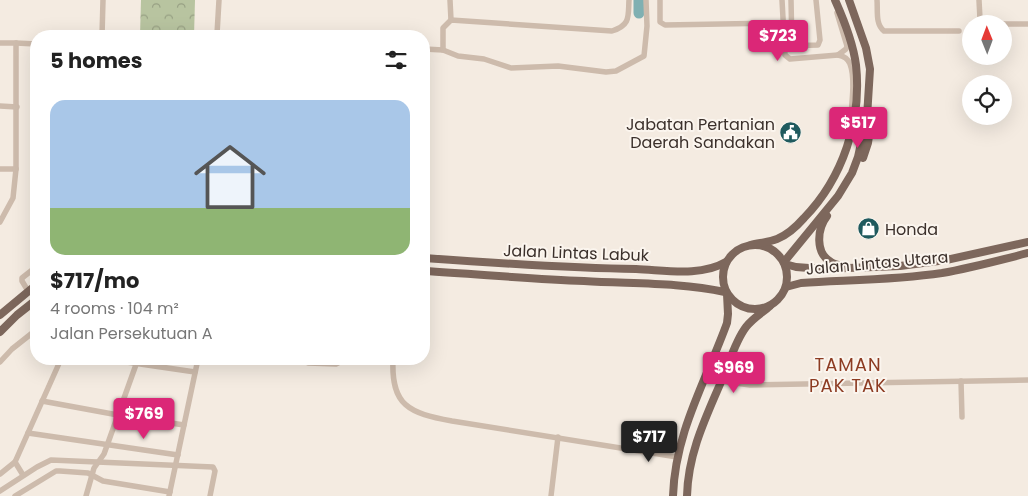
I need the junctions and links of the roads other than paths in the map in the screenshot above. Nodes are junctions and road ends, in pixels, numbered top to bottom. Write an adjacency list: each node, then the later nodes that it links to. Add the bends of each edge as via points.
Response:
1 (103, 0): 19 (street)
2 (218, 0): 20 (street)
3 (450, 0): 15 (street)
4 (629, 0): 15 (street, via 628,21 621,28 612,30)
5 (646, 0): 28 (street, via 644,56 616,71 561,66 510,68)
6 (660, 0): 16 (street, via 659,18 665,25)
7 (782, 0): 16 (street)
8 (790, 0): 26 (street)
9 (816, 0): 26 (street, via 818,45)
10 (834, 0): 29 (street, via 847,46); 33 (main road, via 851,40 856,64 853,126)
11 (849, 0): 30 (main road)
12 (878, 0): 21 (street, via 878,22 881,29 888,32)
13 (979, 0): 14 (street)
14 (979, 15)
15 (452, 20): 28 (street, via 444,28)
16 (783, 23): 25 (street)
17 (1012, 24): 18 (street)
18 (1028, 24)
19 (102, 30)
20 (218, 30)
21 (959, 31)
22 (0, 43): 23 (street)
23 (16, 43): 24 (street); 32 (street)
24 (30, 44)
25 (784, 46): 26 (street); 29 (street, via 785,55 790,59)
26 (792, 46)
27 (430, 49): 28 (street)
28 (443, 50)
29 (838, 55): 33 (street, via 849,62 852,79 849,130)
30 (870, 69): 42 (main road, via 867,117 852,173 838,196); 43 (main road, via 872,99 868,143 852,184 822,222 819,238 830,262)
31 (0, 106): 32 (street)
32 (17, 107): 35 (street)
33 (841, 161): 38 (main road, via 813,210 798,225 777,239)
34 (0, 169): 35 (street)
35 (16, 170): 36 (street, via 13,198)
36 (0, 222)
37 (1028, 242): 43 (main road, Jalan Lintas Utara, via 930,263)
38 (751, 245): 41 (main road, via 732,254); 42 (main road, via 770,249)
39 (1028, 253): 46 (main road, Jalan Lintas Utara, via 942,273 801,283)
40 (430, 258): 41 (main road, Jalan Lintas Labuk, via 578,268 695,271)
41 (726, 262): 48 (main road, via 722,281)
42 (785, 263): 43 (main road, Jalan Lintas Utara, via 807,268); 46 (main road)
43 (851, 269)
44 (430, 271): 48 (main road, Jalan Lintas Labuk, via 700,287)
45 (30, 272): 47 (street, via 22,278)
46 (786, 287): 50 (main road)
47 (28, 290): 51 (main road)
48 (726, 293): 50 (main road, via 733,302 751,310); 72 (main road, via 727,323 694,404)
49 (30, 305): 52 (main road)
50 (770, 306): 62 (main road, via 746,327)
51 (0, 315)
52 (0, 332)
53 (30, 335): 54 (street)
54 (0, 362)
55 (58, 365): 64 (street)
56 (136, 365): 65 (street)
57 (154, 365): 60 (street)
58 (197, 365): 60 (street)
59 (393, 365): 69 (street, via 395,390 416,413)
60 (195, 372): 67 (street)
61 (1028, 380): 63 (street)
62 (721, 381): 63 (street, via 750,385); 86 (main road, via 694,448)
63 (961, 381): 66 (street)
64 (42, 401): 65 (street); 68 (street)
65 (118, 415): 67 (street); 70 (street)
66 (962, 417)
67 (184, 425): 71 (street)
68 (28, 433): 70 (street); 74 (street)
69 (558, 437): 72 (street); 84 (street)
70 (107, 445): 71 (street); 73 (street)
71 (178, 455): 75 (street)
72 (677, 457): 85 (main road)
73 (99, 461): 75 (street); 77 (street, via 51,460); 78 (street)
74 (15, 462): 76 (street); 77 (street)
75 (175, 466): 80 (street); 83 (street, via 214,468)
76 (0, 474)
77 (23, 475): 79 (street)
78 (92, 475): 80 (street, via 103,481); 81 (street, via 56,471); 82 (street)
79 (0, 491)
80 (170, 494)
81 (15, 496)
82 (86, 496)
83 (210, 496)
84 (552, 496)
85 (673, 496)
86 (687, 496)

